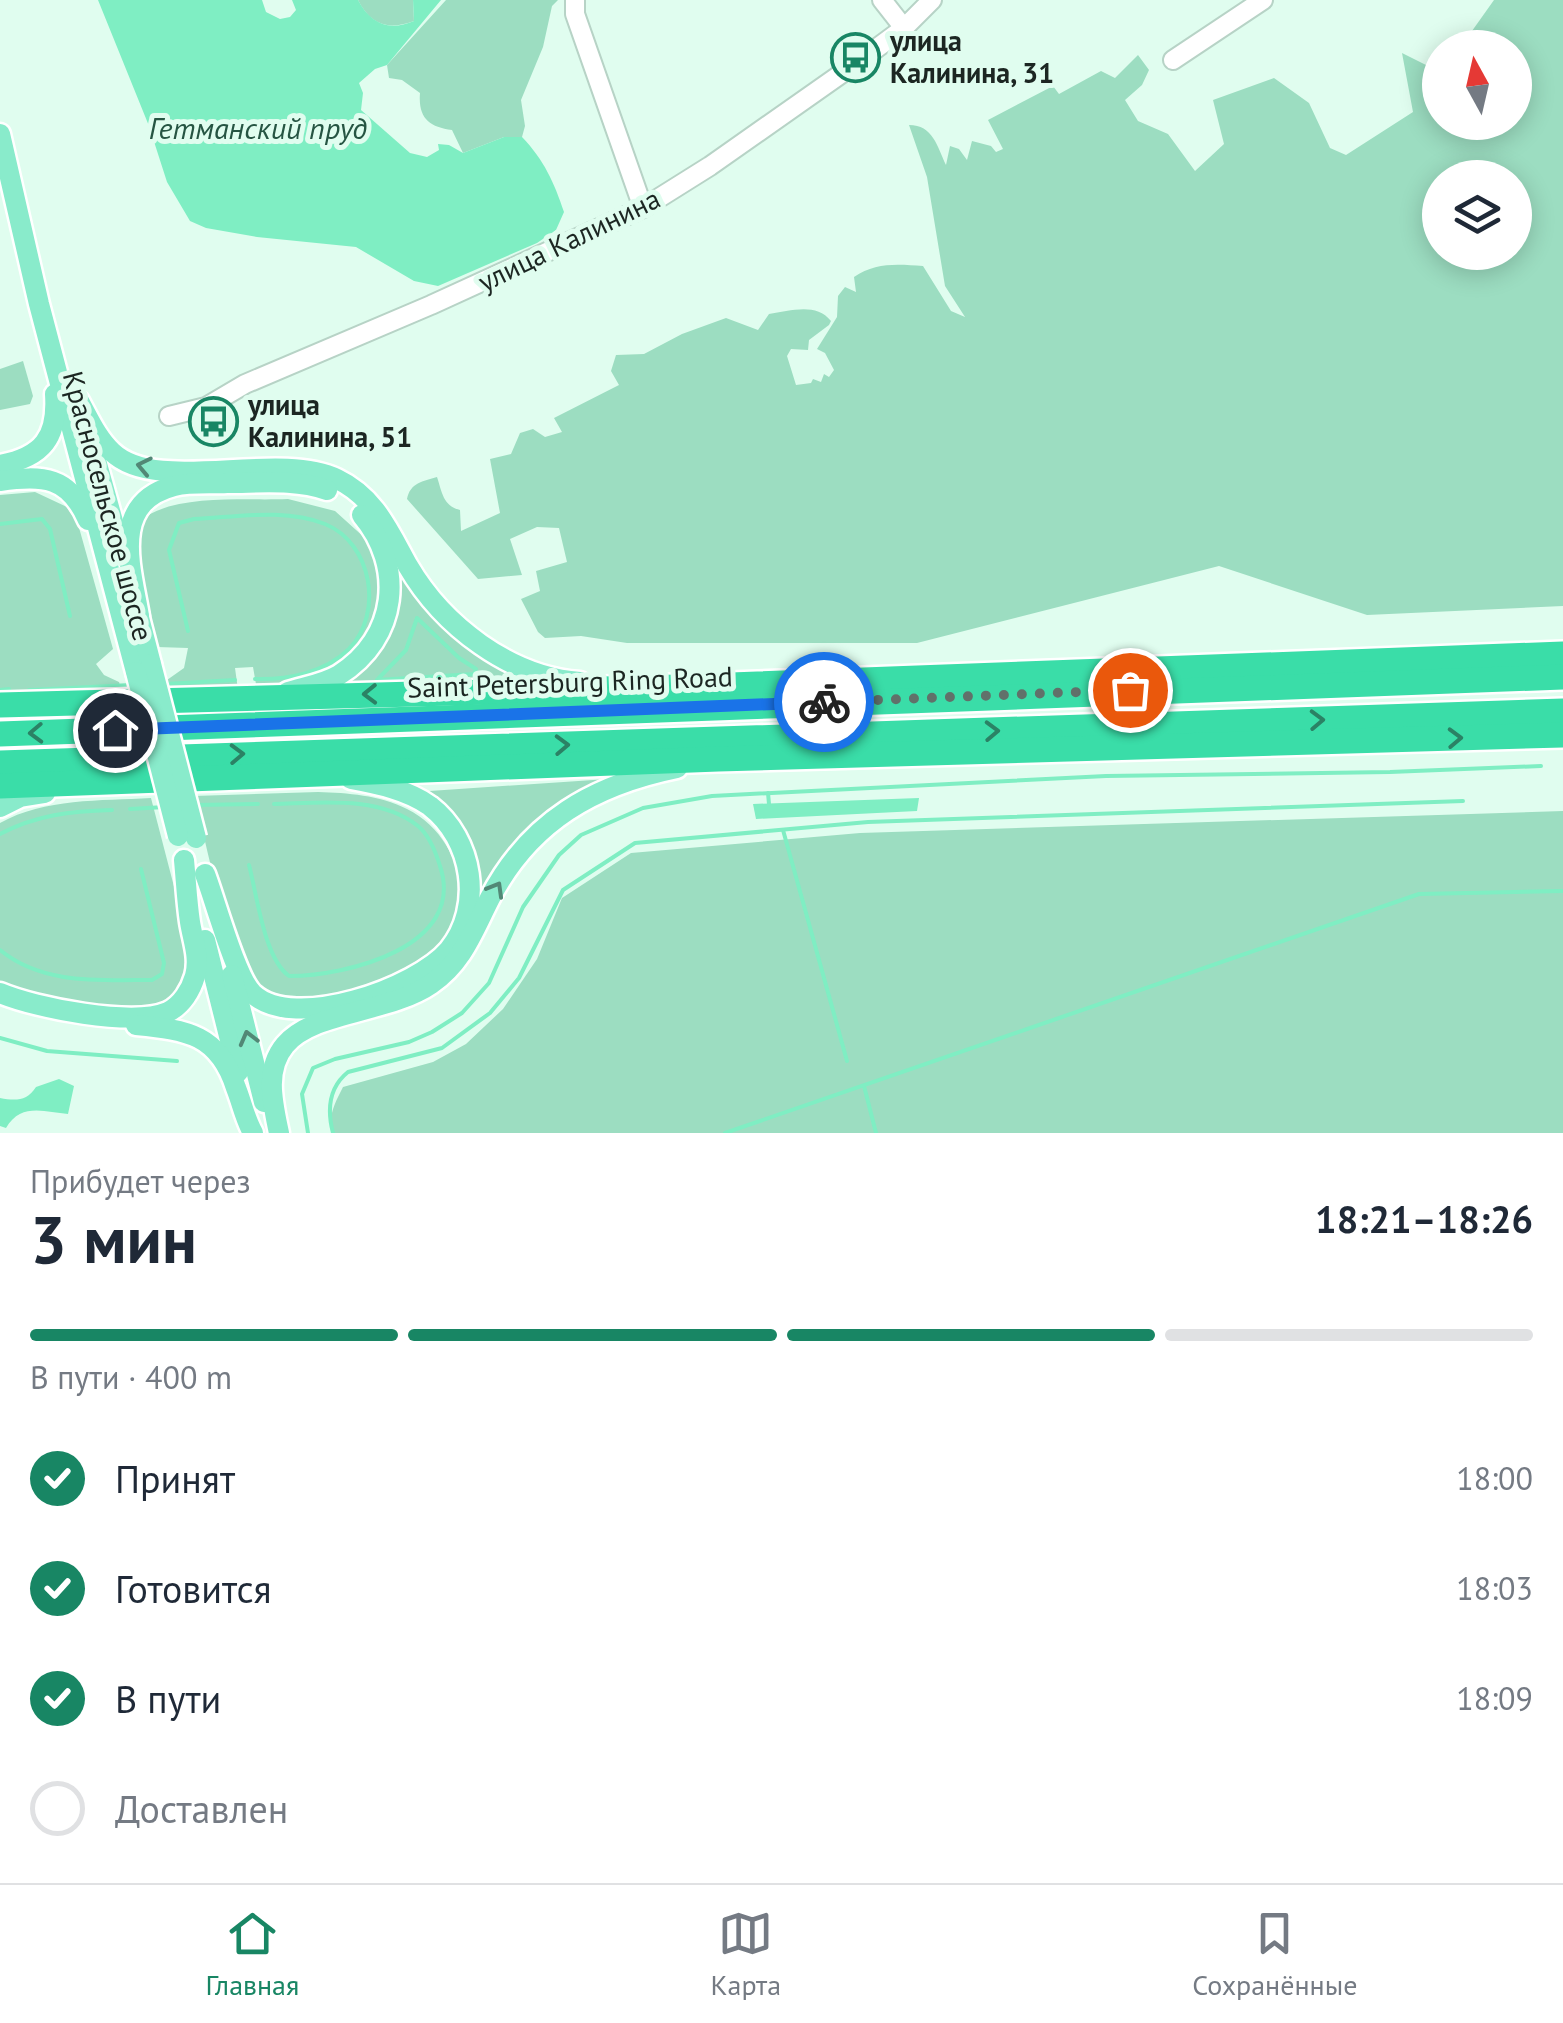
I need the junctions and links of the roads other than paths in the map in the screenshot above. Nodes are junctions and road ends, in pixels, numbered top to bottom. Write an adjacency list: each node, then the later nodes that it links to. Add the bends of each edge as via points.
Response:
1 (575, 0): 9 (street, via 574,14)
2 (882, 0): 5 (street)
3 (932, 0): 5 (street, улица Калинина)
4 (1263, 0): 6 (street)
5 (904, 28): 9 (street, улица Калинина)
6 (1173, 60)
7 (0, 134): 8 (main road, Красносельское шоссе)
8 (10, 172): 10 (main road, Красносельское шоссе); 11 (main road, Красносельское шоссе)
9 (643, 208): 12 (street, улица Калинина, via 244,384 206,407)
10 (39, 304): 13 (main road, via 56,414 51,436 20,462); 15 (main road, Красносельское шоссе)
11 (79, 401): 16 (main road, Красносельское шоссе); 22 (main road, one-way to 11, via 570,681 502,658 455,624 420,583 376,510 337,479 287,468 178,471 130,464 98,436)
12 (169, 416)
13 (0, 465)
14 (0, 480): 15 (main road, via 28,477 66,487 80,502)
15 (110, 574): 17 (main road, Красносельское шоссе)
16 (139, 616): 17 (main road, Красносельское шоссе); 23 (main road, via 128,541 138,507 153,494 176,485 277,482 332,492 376,530 388,558 391,602 356,663 335,677)
17 (137, 644): 34 (main road, Красносельское шоссе, bridge)
18 (1563, 654): 19 (highway)
19 (1045, 673): 21 (highway); 22 (highway)
20 (1563, 677): 21 (highway, Saint Petersburg Ring Road)
21 (1287, 684): 26 (highway, Saint Petersburg Ring Road, one-way to 26)
22 (677, 687): 23 (highway, one-way to 23)
23 (270, 696): 24 (highway)
24 (2, 705)
25 (1563, 711): 29 (highway, one-way to 25)
26 (0, 734)
27 (1563, 735): 28 (highway, one-way to 27)
28 (718, 760): 30 (highway); 40 (main road, one-way to 28, via 272,1078 276,1060 296,1035 399,1001 446,973 501,878 563,811 628,781)
29 (0, 763)
30 (330, 776): 31 (highway); 36 (main road, via 396,789 427,804 464,850 467,913 450,949 433,965 379,993 334,1004 285,1009 264,1001 249,990 236,964)
31 (121, 782): 32 (highway); 33 (main road, via 20,797)
32 (0, 786)
33 (0, 807)
34 (187, 837): 35 (main road, Красносельское шоссе); 36 (main road, Красносельское шоссе)
35 (184, 860): 37 (main road, via 198,958 181,1003 143,1017 36,1006); 39 (main road, Красносельское шоссе)
36 (206, 874): 40 (main road, Красносельское шоссе, one-way to 36)
37 (0, 993)
38 (0, 1005): 39 (main road, via 203,1039 224,1058)
39 (253, 1133)
40 (275, 1133)

